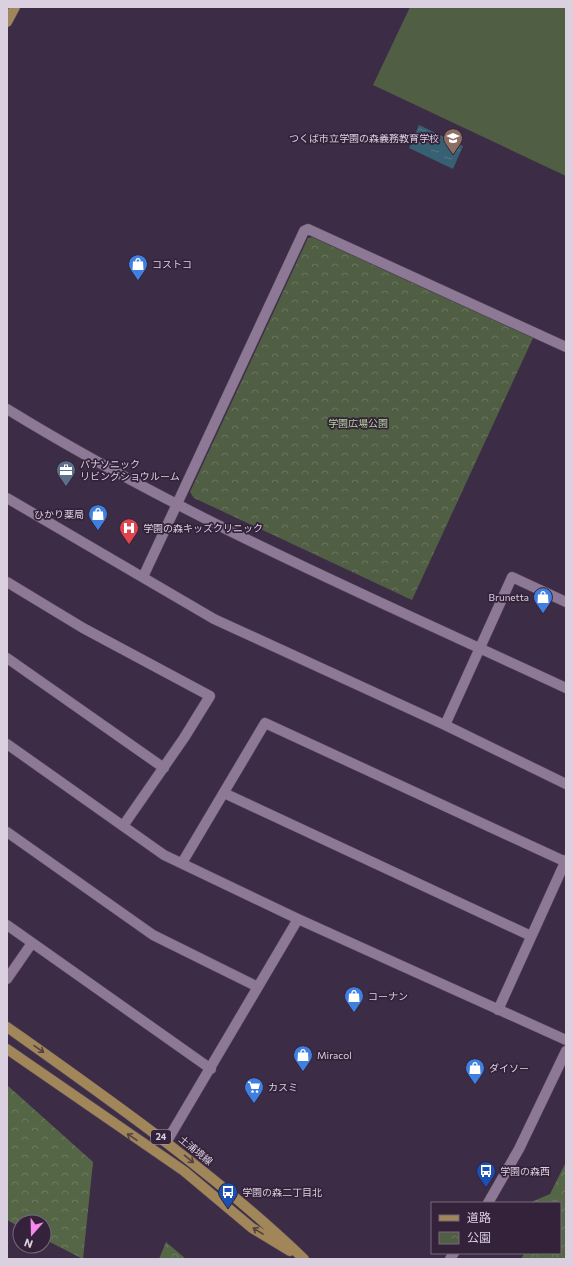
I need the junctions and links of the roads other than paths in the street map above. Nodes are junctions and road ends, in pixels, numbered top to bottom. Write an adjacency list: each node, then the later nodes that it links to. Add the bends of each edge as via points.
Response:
1 (15, 7): 2 (main road)
2 (7, 22)
3 (566, 347): 6 (street, via 308,229 304,231)
4 (7, 409): 6 (street)
5 (7, 498): 7 (street)
6 (177, 506): 7 (street); 10 (street)
7 (143, 577): 13 (street, via 214,619)
8 (7, 582): 15 (street, via 83,628 210,696)
9 (566, 602): 10 (street, via 512,577)
10 (480, 648): 12 (street); 13 (street)
11 (7, 658): 15 (street)
12 (566, 688)
13 (445, 725): 16 (street)
14 (7, 744): 18 (street)
15 (164, 768): 18 (street)
16 (566, 784)
17 (224, 793): 20 (street, via 265,723); 21 (street); 24 (street)
18 (123, 826): 21 (street, via 164,855)
19 (7, 832): 27 (street, via 153,935)
20 (566, 861): 24 (street)
21 (182, 863): 22 (street)
22 (298, 919): 27 (street); 28 (street)
23 (7, 925): 25 (street)
24 (531, 936): 28 (street)
25 (32, 943): 26 (street); 33 (street)
26 (7, 979)
27 (258, 986): 33 (street)
28 (498, 1010): 30 (street)
29 (7, 1027): 34 (main road, 土浦境線 / 24, one-way to 34)
30 (566, 1040)
31 (7, 1049): 36 (main road, 土浦境線 / 24, one-way to 31, via 252,1228 184,1172)
32 (566, 1051): 35 (street, via 519,1149)
33 (211, 1069): 34 (street)
34 (167, 1142): 36 (main road, 土浦境線 / 24, one-way to 36, via 260,1216)
35 (489, 1202)
36 (304, 1259)

